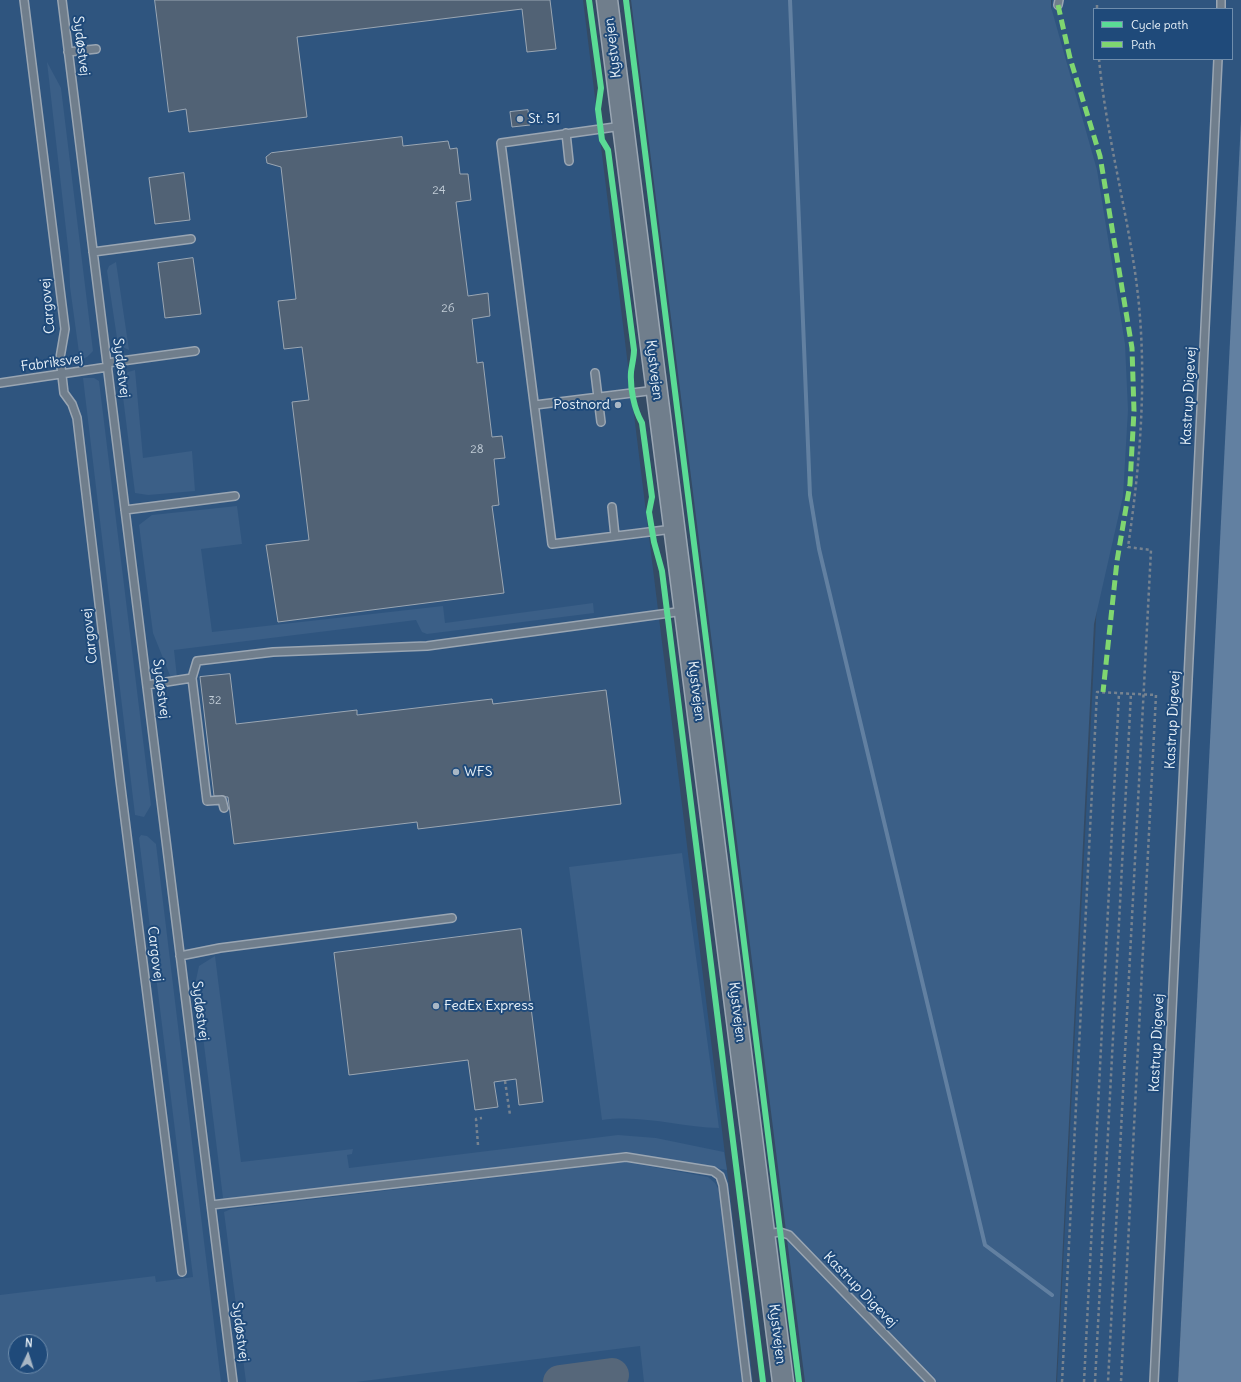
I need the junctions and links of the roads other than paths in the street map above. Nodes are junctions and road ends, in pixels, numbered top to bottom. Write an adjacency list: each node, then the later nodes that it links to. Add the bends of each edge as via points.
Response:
1 (24, 0): 15 (lane, Cargovej, via 65,329 60,358)
2 (62, 0): 5 (lane, Sydøstvej)
3 (607, 0): 7 (street, Kystvejen)
4 (96, 49): 5 (lane)
5 (68, 52): 11 (lane, Sydøstvej)
6 (1218, 60): 39 (lane, Kastrup Digevej)
7 (622, 126): 8 (lane); 17 (street, Kystvejen)
8 (566, 133): 9 (lane); 19 (lane, via 501,143)
9 (569, 160)
10 (191, 239): 11 (lane)
11 (93, 252): 13 (lane, Sydøstvej)
12 (195, 351): 13 (lane, Fabriksvej)
13 (107, 365): 15 (lane, Fabriksvej); 23 (lane, Sydøstvej)
14 (595, 373): 18 (lane)
15 (62, 375): 16 (lane, Fabriksvej); 34 (lane, Cargovej, via 64,393 72,404 78,425)
16 (0, 383)
17 (657, 390): 18 (lane); 24 (street, Kystvejen)
18 (598, 396): 19 (lane); 20 (lane)
19 (535, 405): 25 (lane, via 552,544)
20 (601, 422)
21 (235, 496): 23 (lane)
22 (612, 507): 25 (lane)
23 (125, 510): 28 (lane, Sydøstvej)
24 (675, 529): 25 (lane); 26 (street, Kystvejen)
25 (615, 536)
26 (686, 611): 27 (lane, via 427,646 273,652 197,661); 33 (street, Kystvejen)
27 (192, 678): 28 (lane); 29 (lane, via 207,801 222,800)
28 (147, 686): 31 (lane, Sydøstvej)
29 (224, 808)
30 (452, 918): 31 (lane, via 220,948)
31 (180, 956): 32 (lane, Sydøstvej)
32 (211, 1205): 35 (lane, Sydøstvej); 36 (lane, via 626,1157 713,1171 720,1176 723,1184)
33 (764, 1234): 37 (street, Kystvejen); 38 (lane, Kastrup Digevej, via 780,1232 789,1235)
34 (182, 1272)
35 (233, 1382)
36 (747, 1382)
37 (784, 1382)
38 (931, 1382)
39 (1154, 1382)

